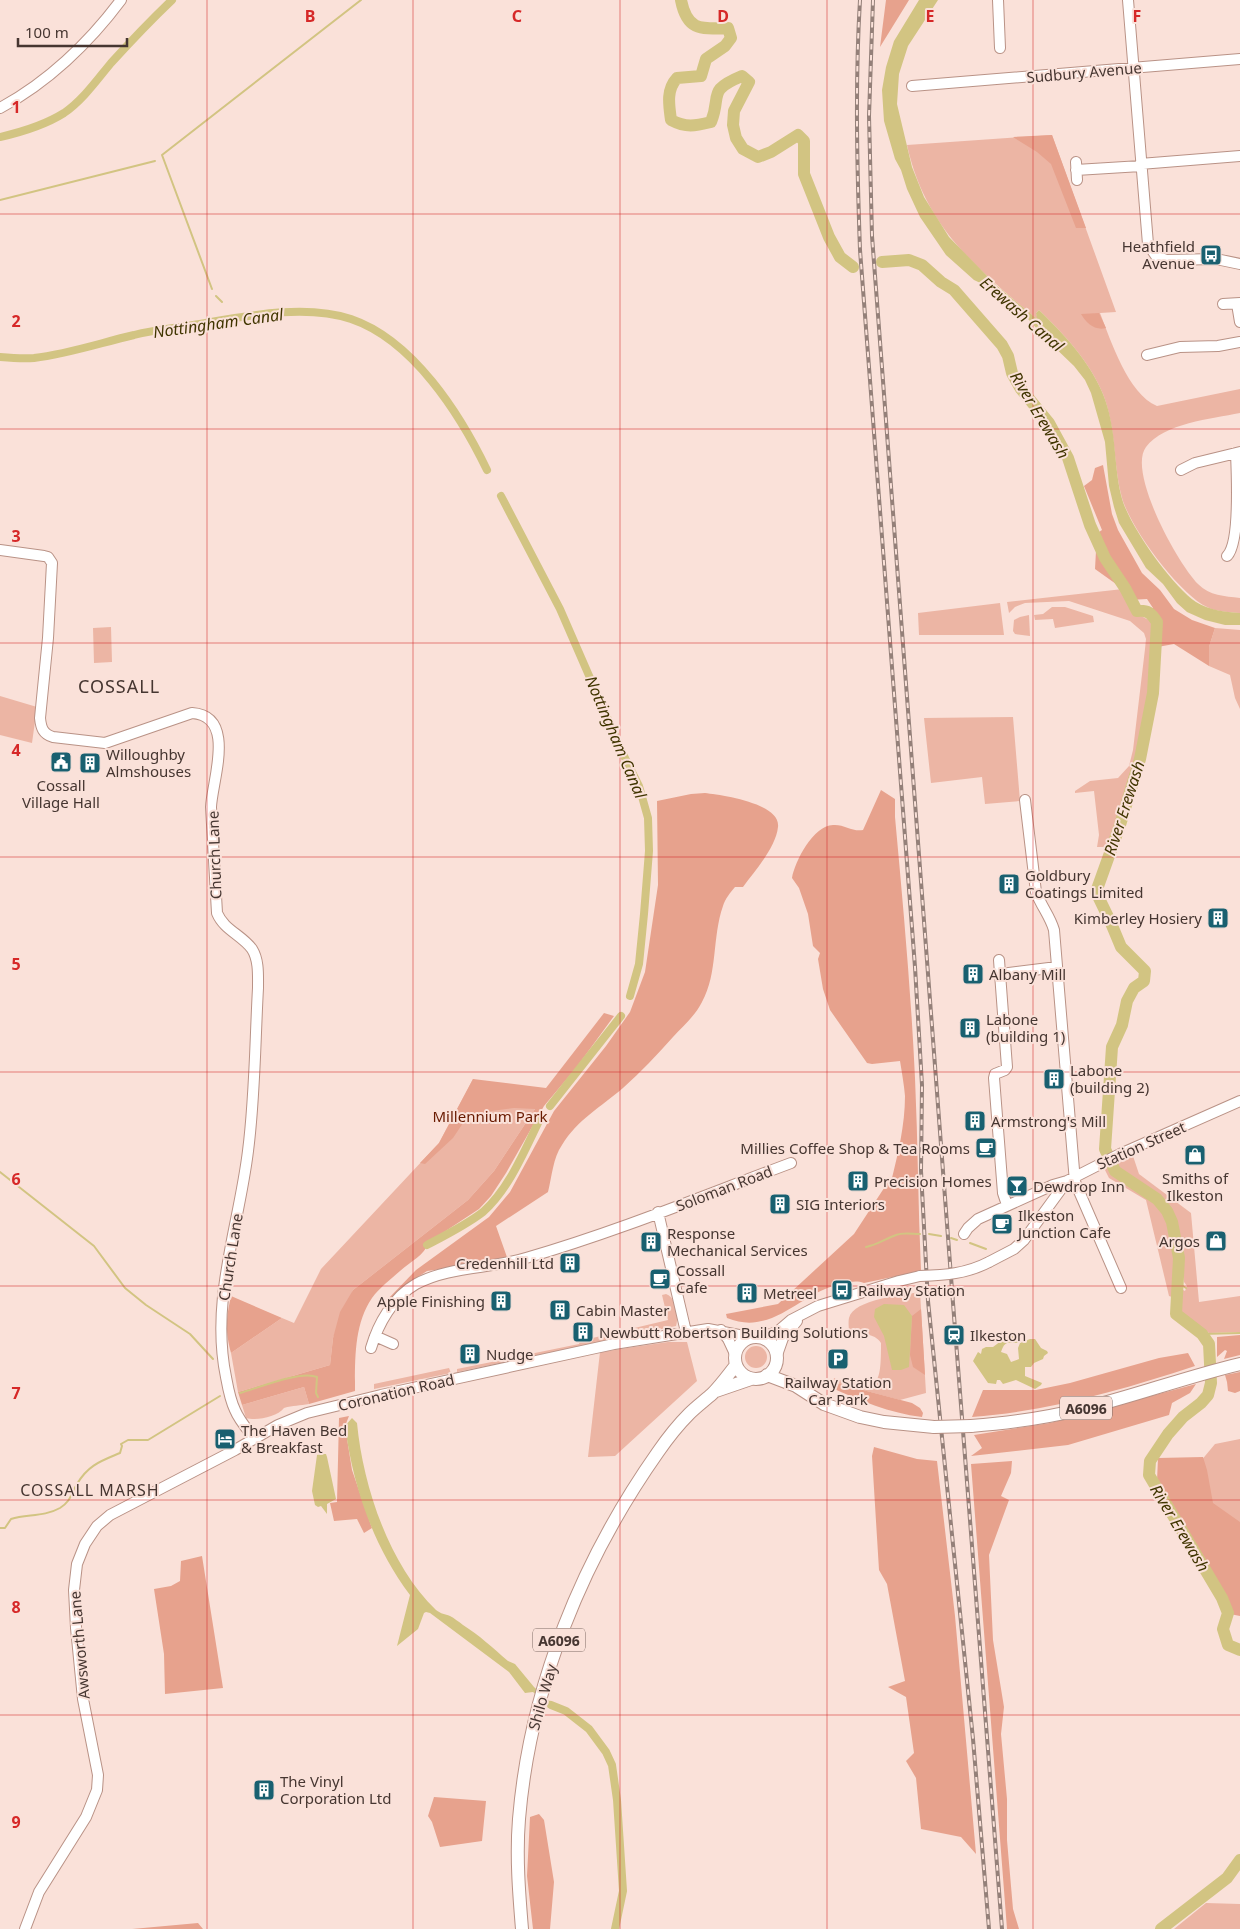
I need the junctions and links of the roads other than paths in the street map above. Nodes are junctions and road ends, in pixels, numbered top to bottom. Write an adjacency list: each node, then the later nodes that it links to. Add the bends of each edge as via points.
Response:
1 (121, 0): 8 (street, via 98,28 51,74)
2 (998, 0): 4 (street)
3 (1128, 0): 6 (street)
4 (1000, 48)
5 (1240, 59): 6 (street, Sudbury Avenue)
6 (1133, 68): 7 (street, Sudbury Avenue, via 928,90); 10 (street)
7 (912, 86)
8 (0, 108)
9 (1240, 156): 10 (street)
10 (1140, 165): 11 (street); 12 (street, via 1146,241 1153,253 1166,260 1216,259)
11 (1076, 170)
12 (1240, 264)
13 (1239, 303): 14 (street); 15 (street)
14 (1223, 304)
15 (1240, 322)
16 (1240, 342): 17 (street, via 1180,347 1165,355)
17 (1148, 355)
18 (1238, 453): 19 (street, via 1195,463); 21 (street, via 1239,521 1236,545)
19 (1181, 470)
20 (0, 550): 47 (street, Church Lane, via 48,557 52,567 40,718 42,730 53,736 104,743 192,713 208,718 215,728 219,763 212,803 217,913 223,924 252,949 257,968 250,1132 246,1170 230,1246 222,1319 224,1368 232,1403)
21 (1227, 556)
22 (1025, 800): 24 (street, via 1035,884 1054,930)
23 (999, 960): 25 (street)
24 (1057, 967): 25 (street); 28 (street)
25 (1001, 974): 29 (street, via 1007,1066 994,1078 1003,1193)
26 (1240, 1101): 28 (street, Station Street)
27 (790, 1163): 30 (street, Soloman Road)
28 (1070, 1178): 29 (street, Station Street); 32 (street); 33 (street, Station Street, bridge, via 1024,1240 989,1262 959,1274 920,1276 861,1292)
29 (1007, 1205): 31 (street, Station Street, via 978,1219)
30 (658, 1212): 35 (street, Soloman Road); 36 (street, Soloman Road, via 528,1258 426,1279 400,1298 383,1317)
31 (964, 1234)
32 (1120, 1288)
33 (802, 1314): 37 (street, via 777,1332); 40 (street, via 783,1338)
34 (721, 1330): 35 (street, Coronation Road); 37 (street, Coronation Road); 41 (street)
35 (686, 1332): 47 (street, Coronation Road, via 614,1344 381,1394 307,1413)
36 (375, 1336): 38 (street); 39 (street, Soloman Road)
37 (756, 1337): 40 (main road, via 771,1342); 41 (main road, via 742,1342)
38 (393, 1344)
39 (371, 1348)
40 (777, 1358): 43 (main road, via 773,1370); 45 (main road, A6096)
41 (735, 1359): 44 (main road, via 740,1372); 46 (main road, Shilo Way / A6096)
42 (1240, 1364): 45 (main road, A6096, bridge, via 1077,1410 971,1426 934,1427 860,1417 824,1404)
43 (767, 1375): 44 (main road); 45 (main road, A6096)
44 (751, 1378): 46 (main road, Shilo Way / A6096)
45 (796, 1386)
46 (713, 1393): 49 (main road, Shilo Way / A6096, via 677,1427 619,1512 575,1598 556,1648 533,1726 523,1781 518,1839)
47 (254, 1438): 48 (street, Awsworth Lane, via 110,1515 97,1526 85,1544 75,1575 74,1615 83,1699 98,1775 97,1790 86,1817 40,1892)
48 (25, 1929)
49 (522, 1929)

